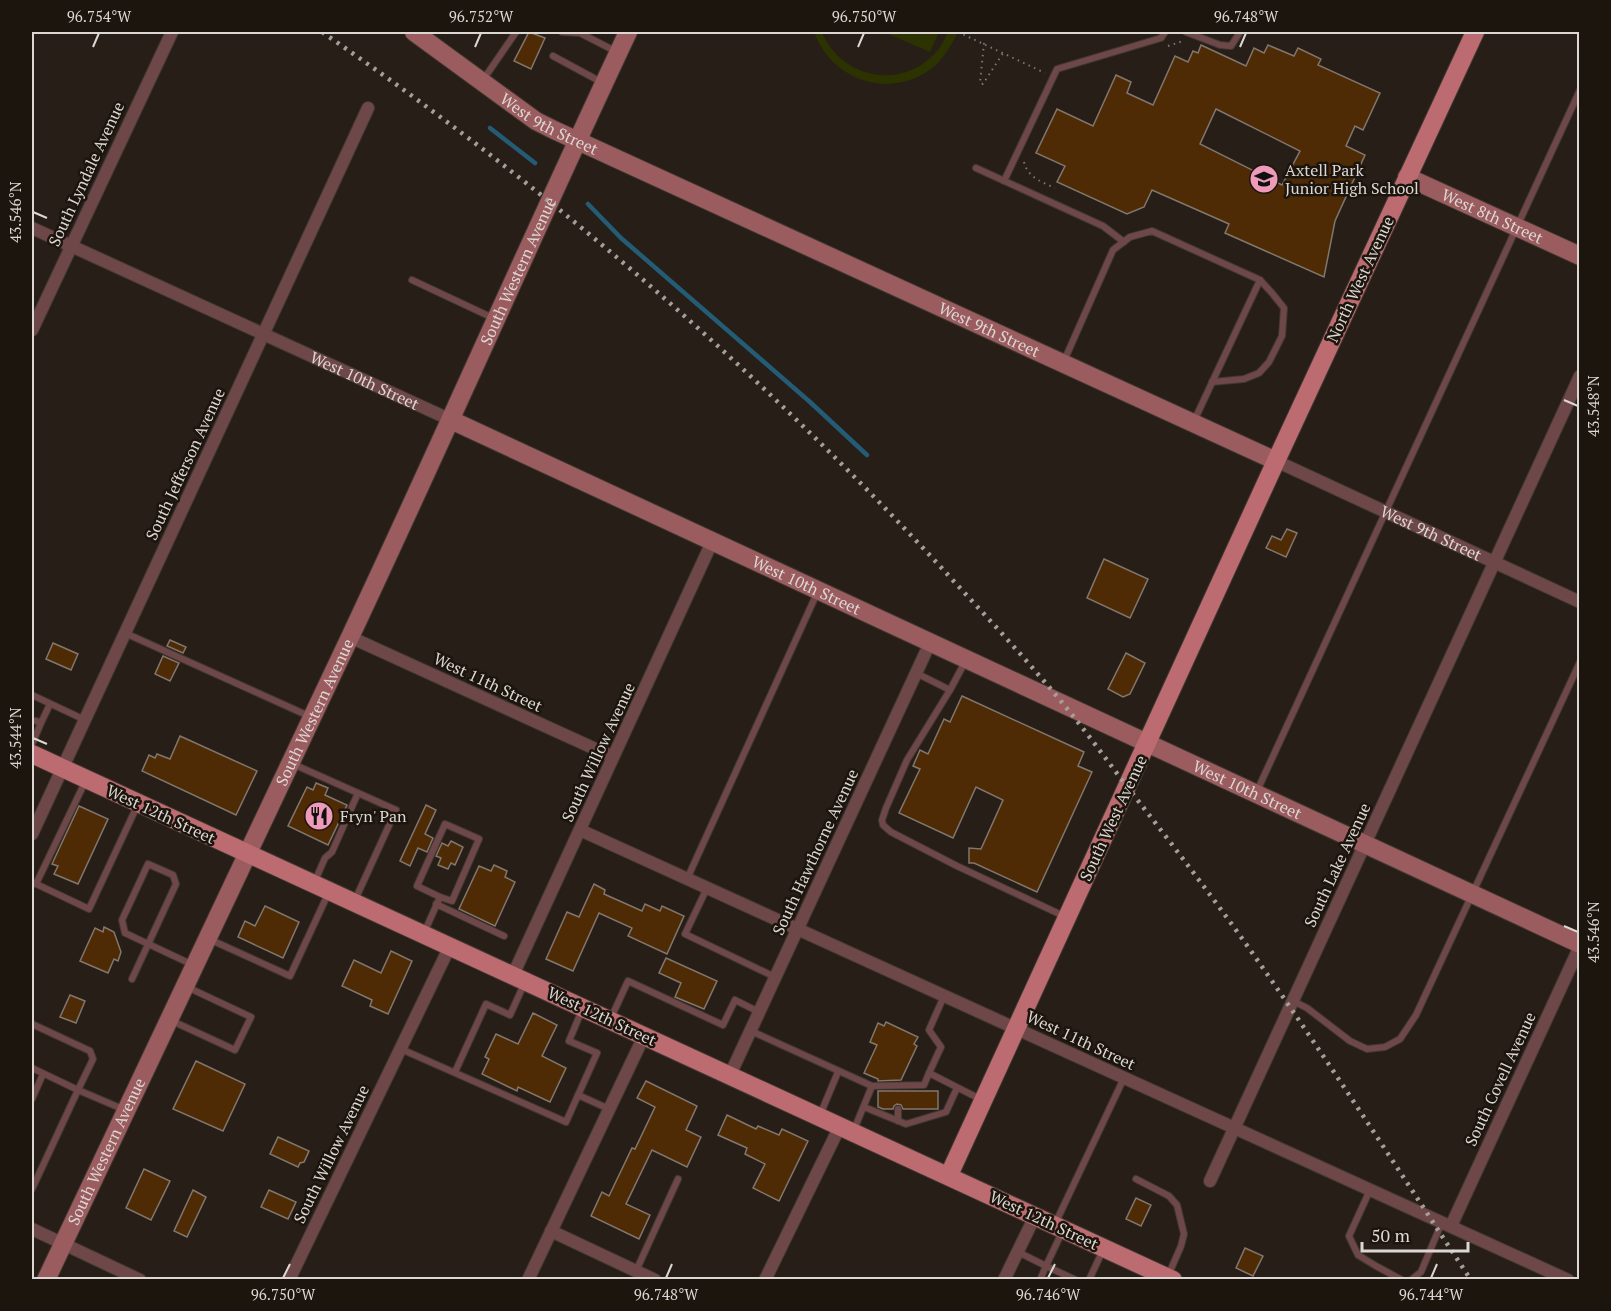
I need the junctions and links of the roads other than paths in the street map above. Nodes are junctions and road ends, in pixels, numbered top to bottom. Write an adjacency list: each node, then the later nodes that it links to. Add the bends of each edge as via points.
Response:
1 (172, 32): 24 (street, South Lyndale Avenue)
2 (414, 32): 13 (street, West 9th Street)
3 (516, 32): 13 (lane)
4 (562, 32): 5 (lane)
5 (581, 32): 11 (lane)
6 (628, 32): 11 (street, South Western Avenue)
7 (1165, 32): 20 (lane, via 1161,38 1057,69)
8 (1186, 32): 9 (lane, via 1231,46)
9 (1240, 32)
10 (1475, 32): 19 (main road, North West Avenue)
11 (618, 52): 14 (street, South Western Avenue)
12 (553, 56): 14 (lane)
13 (482, 81): 17 (street, West 9th Street, via 536,121)
14 (604, 83): 17 (street, South Western Avenue)
15 (1580, 90): 21 (lane)
16 (368, 108): 30 (street, South Jefferson Avenue)
17 (578, 141): 28 (street, South Western Avenue); 31 (street, West 9th Street)
18 (976, 168): 20 (lane)
19 (1407, 177): 21 (street, West 8th Street); 36 (main road, North West Avenue)
20 (1004, 181): 23 (lane, via 1103,226)
21 (1516, 227): 25 (street, West 8th Street); 37 (lane)
22 (32, 228): 24 (street, West 10th Street)
23 (1124, 242): 27 (lane, via 1152,231); 31 (lane, via 1113,250)
24 (70, 246): 29 (street, South Lyndale Avenue); 30 (street, West 10th Street)
25 (1580, 256)
26 (411, 280): 28 (lane)
27 (1260, 280): 33 (lane); 33 (lane, via 1284,308 1282,336 1259,373 1244,379)
28 (496, 320): 34 (street, South Western Avenue)
29 (32, 330)
30 (263, 334): 34 (street, West 10th Street); 42 (street, South Jefferson Avenue)
31 (1063, 363): 35 (street, West 9th Street)
32 (1580, 376): 39 (street, South Lake Avenue)
33 (1212, 382): 35 (lane)
34 (451, 420): 38 (street, West 10th Street); 43 (street, South Western Avenue)
35 (1193, 423): 36 (street, West 9th Street)
36 (1276, 461): 37 (street, West 9th Street); 53 (main road, South West Avenue)
37 (1386, 513): 39 (street, West 9th Street); 61 (lane)
38 (712, 542): 40 (street, West 10th Street); 56 (street, South Willow Avenue)
39 (1494, 563): 41 (street, West 9th Street); 65 (street, South Lake Avenue)
40 (818, 591): 44 (street, West 10th Street); 67 (lane)
41 (1580, 602)
42 (125, 633): 51 (lane); 52 (street, South Jefferson Avenue)
43 (350, 637): 51 (street, South Western Avenue); 56 (street, West 11th Street)
44 (930, 643): 45 (street, West 10th Street); 47 (street, South Hawthorne Avenue)
45 (966, 659): 48 (lane); 53 (street, West 10th Street)
46 (1580, 662): 71 (lane)
47 (916, 674): 48 (lane); 76 (street, South Hawthorne Avenue)
48 (950, 690): 75 (lane, via 907,760 886,808 883,825 957,866)
49 (32, 695): 50 (lane)
50 (50, 704): 52 (lane); 54 (lane, via 38,722)
51 (311, 717): 57 (street, South Western Avenue)
52 (85, 720): 58 (street, South Jefferson Avenue)
53 (1147, 743): 61 (street, West 10th Street); 75 (main road, South West Avenue)
54 (32, 744)
55 (32, 754): 58 (main road, West 12th Street)
56 (613, 758): 63 (street, South Willow Avenue)
57 (290, 762): 60 (lane); 66 (street, South Western Avenue)
58 (62, 768): 59 (main road, West 12th Street); 64 (street, South Jefferson Avenue)
59 (86, 779): 62 (main road, West 12th Street); 68 (lane)
60 (358, 793): 69 (lane, via 332,852 325,858); 73 (lane, via 396,810)
61 (1256, 794): 65 (street, West 10th Street)
62 (139, 804): 66 (main road, West 12th Street); 68 (lane, via 89,909)
63 (580, 830): 67 (street, West 11th Street); 85 (street, South Willow Avenue)
64 (32, 834)
65 (1364, 844): 71 (street, West 10th Street); 89 (street, South Lake Avenue)
66 (246, 853): 69 (main road, West 12th Street); 79 (street, South Western Avenue)
67 (687, 879): 70 (street, West 11th Street)
68 (34, 883)
69 (322, 887): 73 (main road, West 12th Street); 79 (lane, via 290,976)
70 (707, 888): 76 (street, West 11th Street); 84 (lane, via 686,934)
71 (1472, 894): 81 (street, West 10th Street); 89 (lane, via 1416,1015 1400,1039 1385,1047 1367,1049)
72 (440, 897): 72 (lane, via 452,902 479,839 445,824 417,886); 74 (lane)
73 (354, 902): 77 (main road, West 12th Street)
74 (436, 904): 77 (lane); 78 (lane)
75 (1067, 918): 95 (main road, South West Avenue)
76 (797, 929): 84 (street, South Hawthorne Avenue); 88 (street, West 11th Street)
77 (423, 934): 82 (main road, West 12th Street)
78 (504, 936)
79 (207, 938): 83 (street, South Western Avenue)
80 (149, 944): 80 (lane, via 125,933 122,920 148,864 173,875 176,884); 83 (lane); 86 (lane)
81 (1580, 945): 129 (street, South Covell Avenue)
82 (450, 946): 85 (main road, West 12th Street); 98 (street, South Willow Avenue)
83 (194, 965): 87 (street, South Western Avenue)
84 (775, 976): 91 (street, South Hawthorne Avenue)
85 (519, 978): 90 (main road, West 12th Street); 100 (lane, via 510,1015 486,1004)
86 (132, 980)
87 (184, 986): 92 (street, South Western Avenue); 92 (lane, via 251,1017 236,1050)
88 (944, 996): 95 (street, West 11th Street); 102 (lane, via 929,1030 941,1047)
89 (1293, 1001): 120 (street, South Lake Avenue)
90 (584, 1008): 93 (main road, West 12th Street); 109 (lane, via 569,1041 597,1053)
91 (759, 1012): 93 (lane, via 735,1000 723,1025 628,981); 96 (street, South Hawthorne Avenue)
92 (168, 1019): 116 (street, South Western Avenue)
93 (610, 1020): 97 (main road, West 12th Street)
94 (32, 1024): 108 (lane, via 90,1051 93,1059)
95 (1017, 1029): 105 (street, West 11th Street); 111 (main road, South West Avenue)
96 (750, 1031): 101 (lane); 104 (street, South Hawthorne Avenue)
97 (644, 1036): 104 (main road, West 12th Street); 113 (street)
98 (400, 1048): 100 (lane); 141 (street, South Willow Avenue)
99 (32, 1068): 103 (lane)
100 (454, 1072): 109 (lane, via 566,1122)
101 (838, 1072): 106 (lane); 117 (lane)
102 (928, 1073): 106 (lane, via 924,1088); 107 (lane)
103 (43, 1074): 108 (lane); 110 (lane)
104 (730, 1075): 117 (main road, West 12th Street)
105 (1124, 1078): 120 (street, West 11th Street); 130 (lane)
106 (872, 1086): 112 (lane)
107 (957, 1088): 111 (lane); 118 (lane, via 946,1112)
108 (78, 1090): 116 (lane); 126 (lane)
109 (578, 1095): 113 (lane)
110 (32, 1099)
111 (983, 1101): 122 (main road, South West Avenue)
112 (864, 1107): 119 (lane); 121 (lane)
113 (609, 1109): 132 (street)
114 (898, 1109): 119 (lane)
115 (924, 1109): 118 (lane)
116 (126, 1110): 133 (street, South Western Avenue)
117 (819, 1116): 121 (main road, West 12th Street)
118 (924, 1119): 119 (lane, via 906,1124)
119 (898, 1121)
120 (1234, 1128): 125 (street, South Lake Avenue); 127 (street, West 11th Street)
121 (846, 1129): 122 (main road, West 12th Street); 144 (street)
122 (949, 1175): 128 (main road, West 12th Street)
123 (678, 1179): 137 (lane)
124 (1136, 1179): 138 (lane, via 1169,1196 1177,1205 1184,1234)
125 (1210, 1181)
126 (32, 1189)
127 (1370, 1189): 129 (street, West 11th Street); 149 (lane, via 1349,1236 1358,1255)
128 (1035, 1216): 130 (main road, West 12th Street); 135 (street)
129 (1446, 1224): 150 (lane, via 1422,1272); 151 (street, West 11th Street)
130 (1059, 1227): 134 (main road, West 12th Street); 136 (lane)
131 (32, 1230): 133 (street)
132 (551, 1231): 137 (street); 142 (street)
133 (62, 1244): 139 (street, South Western Avenue); 140 (street)
134 (1104, 1248): 138 (main road, West 12th Street); 148 (lane)
135 (1017, 1252): 136 (lane); 145 (street)
136 (1046, 1266): 146 (lane); 147 (lane)
137 (636, 1271): 143 (street)
138 (1170, 1278)
139 (46, 1280)
140 (140, 1280)
141 (289, 1280)
142 (528, 1280)
143 (655, 1280)
144 (765, 1280)
145 (1004, 1280)
146 (1040, 1280)
147 (1076, 1280)
148 (1089, 1280)
149 (1402, 1280)
150 (1411, 1280)
151 (1568, 1280)

